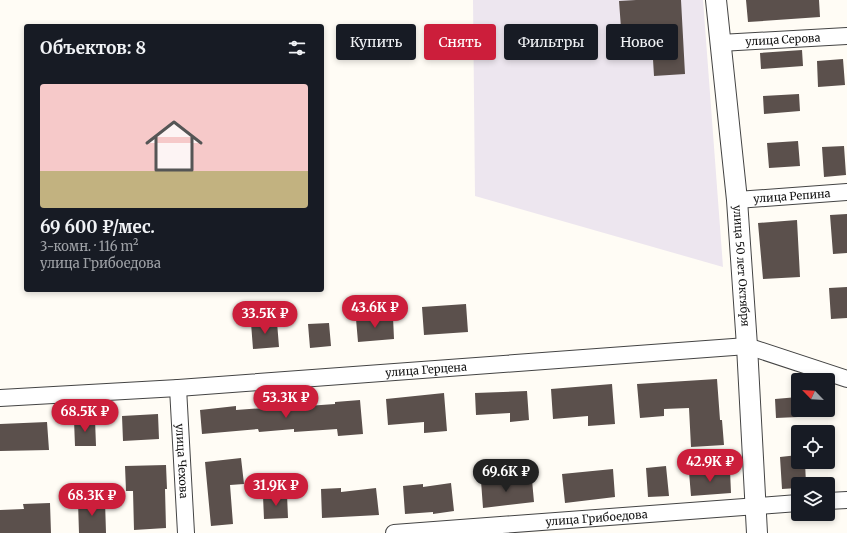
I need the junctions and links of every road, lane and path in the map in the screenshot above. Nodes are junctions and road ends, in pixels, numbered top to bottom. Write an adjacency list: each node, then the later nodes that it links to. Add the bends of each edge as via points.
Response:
1 (716, 0): 3 (street, улица 50 лет Октября)
2 (847, 36): 3 (street, улица Серова)
3 (720, 43): 5 (street, улица 50 лет Октября)
4 (847, 192): 5 (street, улица Репина)
5 (737, 200): 6 (street, улица 50 лет Октября)
6 (747, 346): 7 (street, улица Герцена); 8 (street, улица Герцена); 13 (street, улица 50 лет Октября)
7 (847, 379)
8 (178, 388): 9 (street, улица Герцена); 14 (street, улица Чехова)
9 (0, 398)
10 (847, 500): 11 (street)
11 (835, 501)
12 (791, 503): 13 (street, улица Грибоедова)
13 (755, 505): 15 (street, улица Грибоедова); 16 (street, улица 50 лет Октября)
14 (186, 533)
15 (394, 533)
16 (757, 533)

